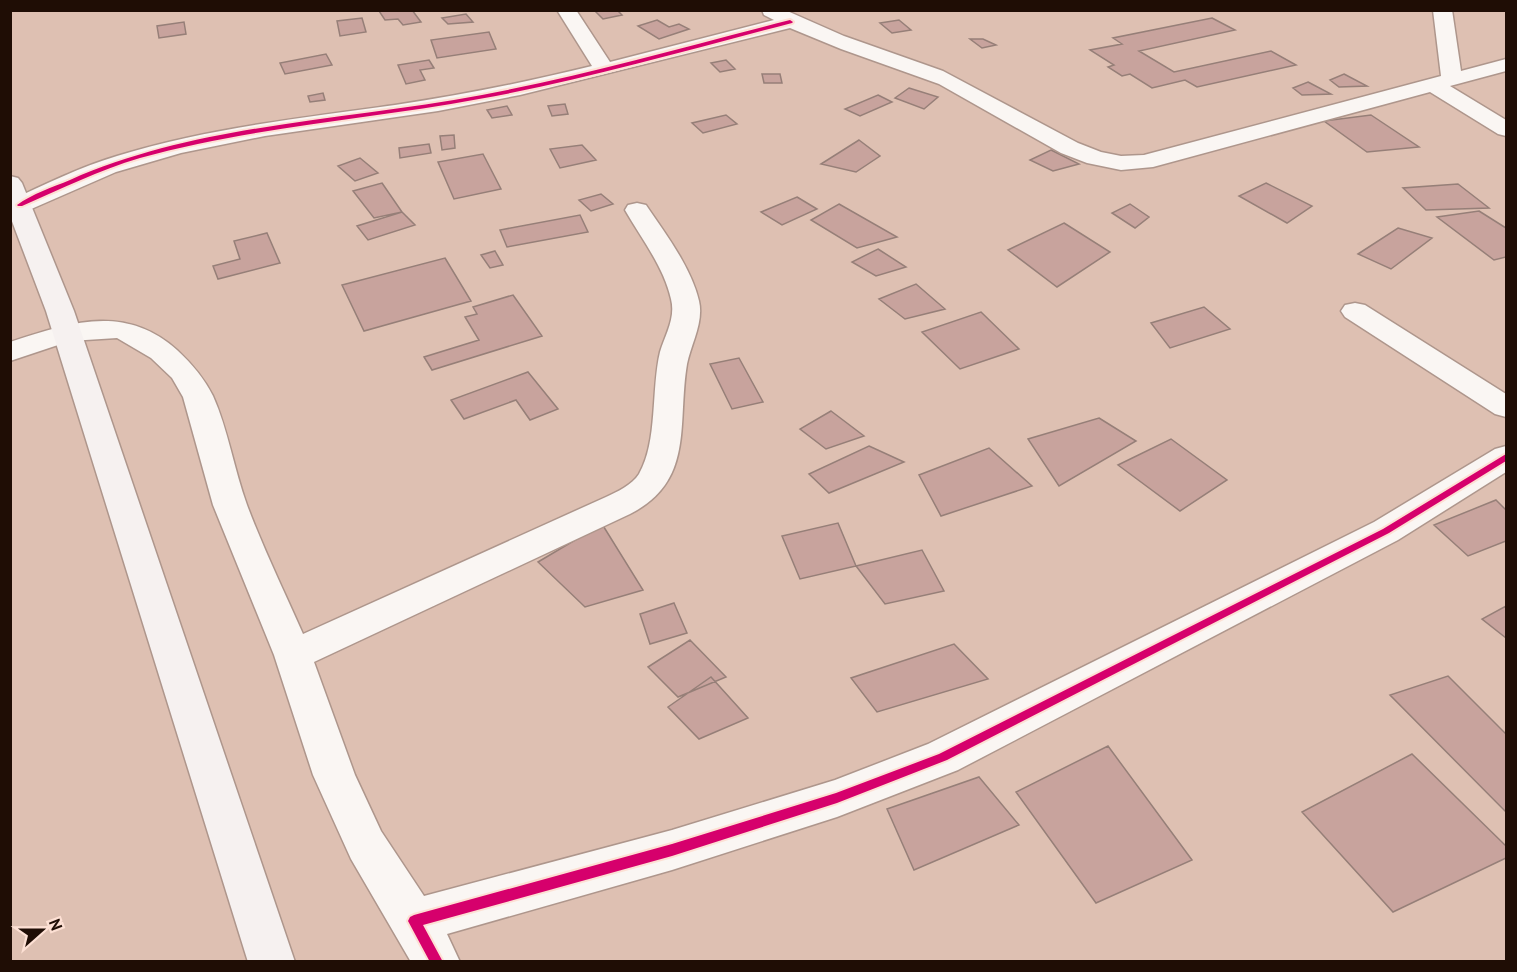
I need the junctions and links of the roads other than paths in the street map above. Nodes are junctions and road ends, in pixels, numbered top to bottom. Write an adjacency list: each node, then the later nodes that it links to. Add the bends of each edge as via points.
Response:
1 (566, 10): 6 (street)
2 (770, 10): 4 (street)
3 (1442, 10): 7 (street)
4 (790, 22): 6 (street); 7 (street, via 948,81 1078,153 1116,165 1145,162)
5 (1506, 65): 7 (street)
6 (604, 69): 9 (street, via 479,98 206,140)
7 (1443, 82): 8 (street)
8 (1506, 129)
9 (15, 194): 12 (main road)
10 (637, 210): 16 (street, via 677,278 686,302 685,320 669,374 667,419 657,469 647,487 604,512)
11 (1355, 310): 14 (street)
12 (67, 333): 13 (street); 16 (street, via 125,331 161,352 184,373 198,397 230,505); 18 (main road)
13 (10, 352)
14 (1506, 407)
15 (1506, 457): 17 (street, via 1386,531 943,757 837,798 672,850)
16 (293, 655): 17 (street, via 334,775 366,844)
17 (414, 921): 19 (street)
18 (272, 962)
19 (437, 962)

